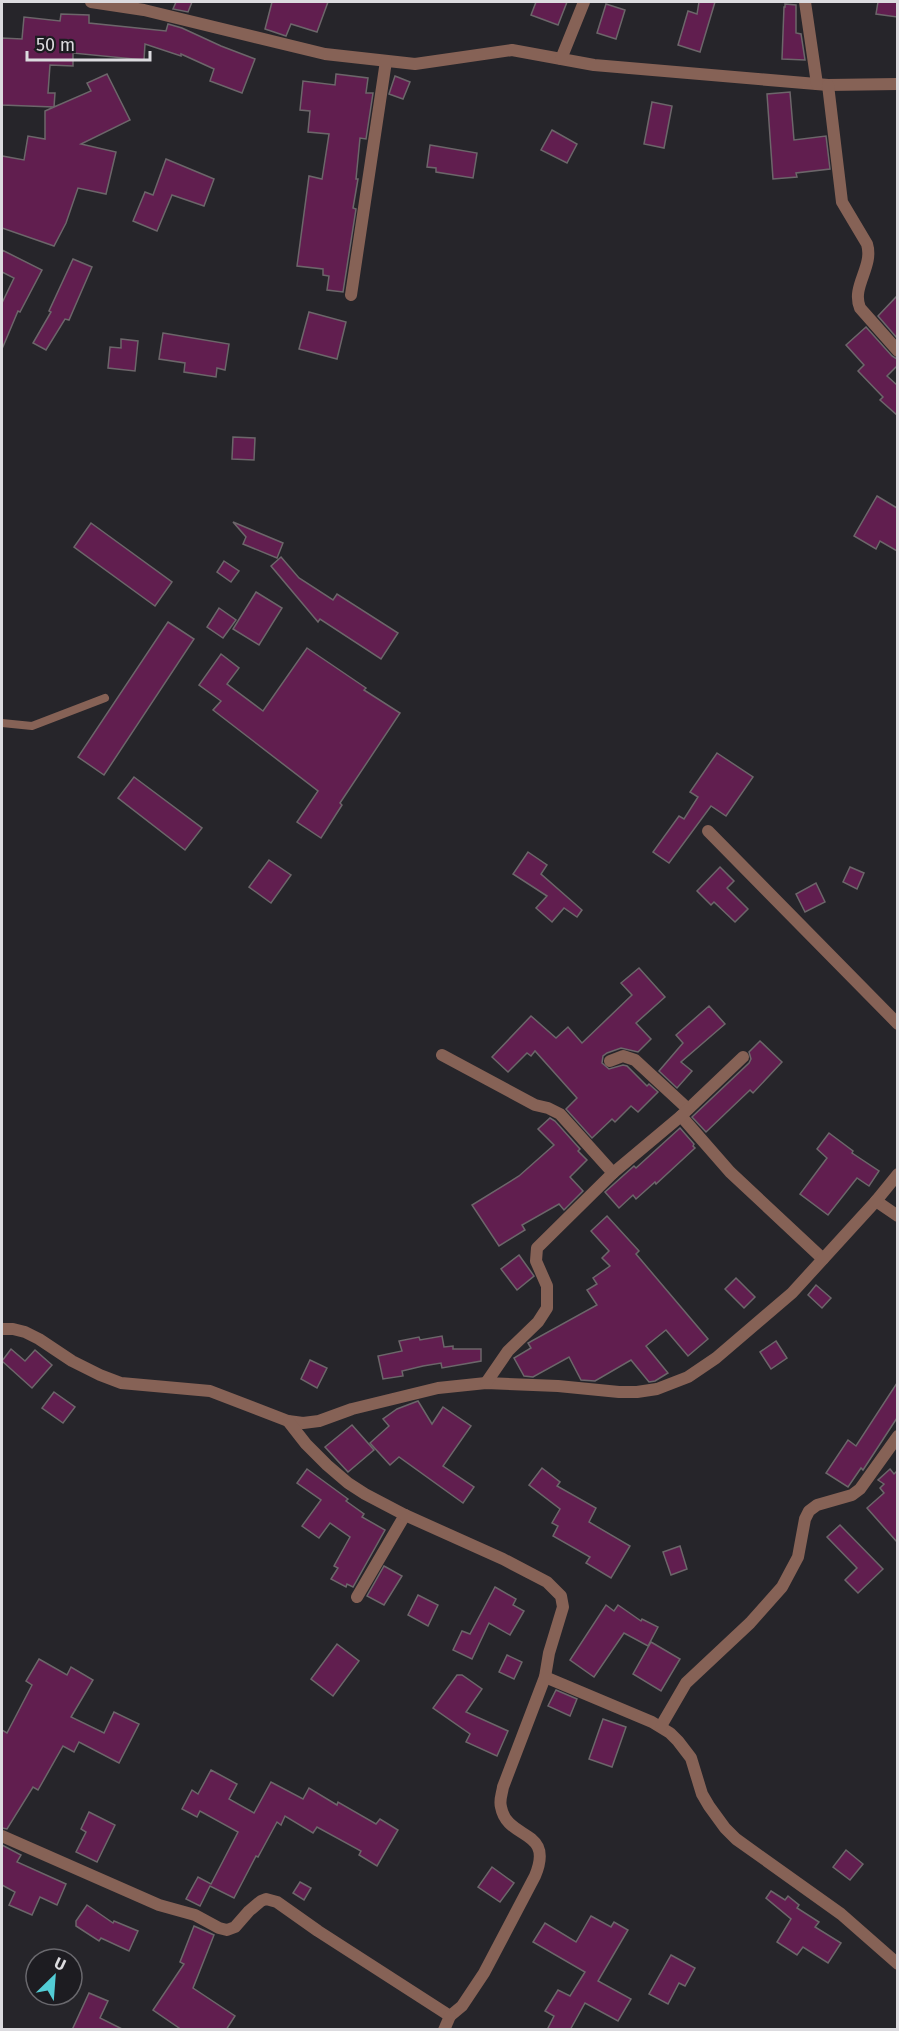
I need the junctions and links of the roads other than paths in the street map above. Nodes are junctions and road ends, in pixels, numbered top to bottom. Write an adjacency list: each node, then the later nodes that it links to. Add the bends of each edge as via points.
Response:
1 (91, 2): 4 (street)
2 (584, 2): 5 (street)
3 (805, 2): 7 (street)
4 (146, 6): 6 (street, via 325,54)
5 (561, 59): 6 (street, via 512,50 415,64); 7 (street)
6 (386, 60): 9 (street)
7 (823, 84): 8 (street); 10 (street, via 842,202 869,252 857,301)
8 (897, 84)
9 (351, 295)
10 (897, 351)
11 (105, 698): 12 (lane, via 32,726)
12 (2, 723)
13 (708, 831): 14 (street)
14 (897, 1024)
15 (442, 1055): 19 (street, via 535,1105 560,1114)
16 (743, 1057): 18 (street)
17 (610, 1061): 18 (street, via 623,1056 635,1060)
18 (684, 1113): 19 (street); 23 (street, via 730,1172)
19 (613, 1173): 25 (street, via 537,1248 536,1261 547,1286 547,1308 508,1351)
20 (897, 1174): 21 (street)
21 (876, 1201): 22 (street); 23 (street)
22 (897, 1216)
23 (823, 1259): 25 (street, via 792,1293 716,1358 688,1377 657,1389 619,1392)
24 (2, 1329): 26 (street, via 25,1332 72,1361 121,1383 210,1391)
25 (486, 1383): 26 (street, via 438,1388 319,1421)
26 (288, 1421): 28 (street, via 306,1444 348,1483)
27 (897, 1436): 31 (street, via 861,1489 809,1511 798,1557 782,1587 686,1683)
28 (405, 1515): 29 (street); 30 (street, via 503,1559 555,1589 561,1596 562,1607)
29 (357, 1597)
30 (545, 1677): 31 (street); 34 (street, via 500,1804 504,1818 532,1840 542,1861 484,1973 462,2006)
31 (661, 1726): 33 (street, via 691,1758 702,1794 736,1839 841,1914)
32 (2, 1836): 34 (street, via 159,1905 195,1915 227,1930 261,1901 277,1902)
33 (897, 1964)
34 (450, 2016): 35 (street)
35 (444, 2030)

